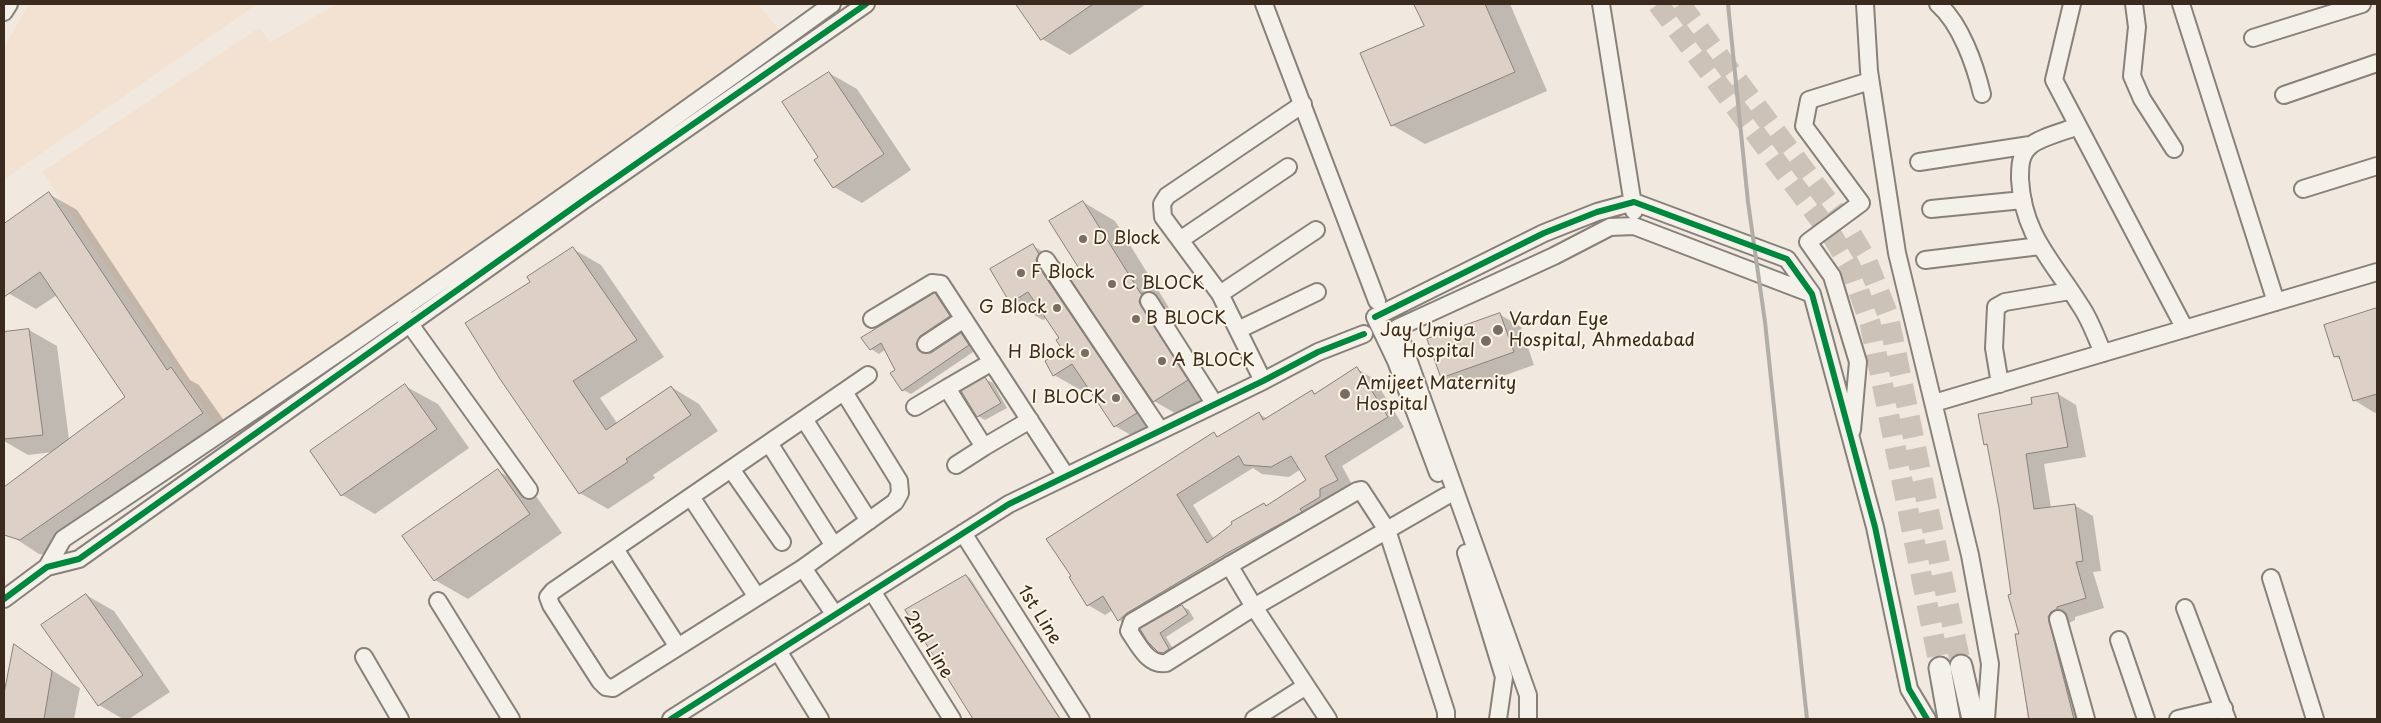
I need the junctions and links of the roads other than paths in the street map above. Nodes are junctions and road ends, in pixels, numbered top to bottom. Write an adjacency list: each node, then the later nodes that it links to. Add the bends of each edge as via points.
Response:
1 (9, 4): 12 (street)
2 (832, 4): 30 (street)
3 (866, 4): 30 (street)
4 (1264, 4): 18 (street)
5 (1601, 4): 27 (street)
6 (1865, 4): 15 (street)
7 (1938, 4): 16 (street, via 1951,15 1978,76)
8 (2072, 4): 19 (street, via 2054,80)
9 (2134, 4): 21 (street, via 2137,27 2132,76 2142,99)
10 (2181, 4): 42 (street)
11 (2362, 4): 13 (street)
12 (4, 12)
13 (2253, 38)
14 (2377, 63): 17 (street)
15 (1870, 81): 61 (street, via 1897,252); 66 (street, via 1809,100 1804,126 1861,204 1808,242 1832,276 1858,362)
16 (1982, 94)
17 (2284, 95)
18 (1303, 104): 32 (street, via 1167,196 1162,204 1162,217); 43 (street)
19 (2078, 126): 20 (street); 48 (street)
20 (2030, 145): 22 (street); 26 (street, via 2023,154 2020,167)
21 (2174, 149)
22 (1919, 162)
23 (2377, 166): 25 (street)
24 (1288, 167): 32 (street)
25 (2302, 190)
26 (2023, 200): 28 (street); 33 (street, via 2026,218)
27 (1634, 202): 29 (street); 40 (street, via 1787,260); 43 (street, via 1597,212 1544,233 1457,277)
28 (1931, 209)
29 (1634, 226): 40 (street); 47 (street, via 1610,227)
30 (528, 230): 44 (street)
31 (1316, 230): 39 (street)
32 (1180, 240): 39 (street)
33 (2040, 246): 35 (street); 37 (street)
34 (1046, 260): 65 (street)
35 (1925, 260)
36 (2377, 272): 42 (street)
37 (2070, 291): 53 (street, via 2081,305); 57 (street, via 2005,302 1996,307 1994,348)
38 (1317, 292): 49 (street)
39 (1220, 294): 49 (street)
40 (1812, 294): 66 (street)
41 (1149, 301): 60 (street)
42 (2276, 302): 48 (street)
43 (1381, 308): 47 (street); 50 (street); 51 (street)
44 (405, 317): 72 (street); 82 (street, via 78,559); 82 (street, via 63,539)
45 (964, 319): 46 (street, via 937,282); 52 (street); 54 (street)
46 (872, 320)
47 (1397, 328): 51 (street); 111 (street, via 1528,695)
48 (2185, 329): 53 (street)
49 (1238, 330): 56 (street)
50 (1364, 334): 51 (street); 56 (street, via 1318,352)
51 (1382, 334): 73 (street, via 1396,361)
52 (926, 344)
53 (2103, 353): 57 (street)
54 (992, 362): 58 (street); 64 (street)
55 (868, 375): 59 (street)
56 (1263, 382): 60 (street)
57 (2000, 384): 61 (street)
58 (948, 388): 62 (street); 68 (street)
59 (844, 392): 63 (street); 75 (street, via 899,481 900,493 895,502)
60 (1214, 403): 65 (street)
61 (1934, 404): 115 (street, via 1970,555 1990,664)
62 (915, 407)
63 (804, 419): 67 (street); 75 (street)
64 (1030, 420): 68 (street); 71 (street)
65 (1160, 430): 71 (street)
66 (1851, 440): 112 (street, via 1875,527 1909,689)
67 (769, 443): 70 (street); 79 (street)
68 (984, 448): 69 (street)
69 (956, 465)
70 (731, 469): 74 (street); 78 (street)
71 (1066, 476): 77 (street, via 1009,504)
72 (530, 490)
73 (1446, 496): 76 (street); 110 (street, via 1473,572 1504,677)
74 (691, 497): 80 (street); 86 (street)
75 (869, 521): 79 (street)
76 (1386, 530): 81 (street, via 1361,490); 89 (street); 109 (street)
77 (964, 533): 85 (street); 106 (street, 1st Line)
78 (782, 542)
79 (834, 546): 83 (street)
80 (614, 549): 94 (street); 94 (street, via 548,597 595,674 606,687 612,688)
81 (1229, 565): 89 (street); 89 (street, via 1132,622 1129,631 1151,661 1158,664)
82 (47, 568): 87 (street)
83 (803, 568): 86 (street); 91 (street)
84 (2271, 578): 119 (street)
85 (872, 591): 91 (street); 105 (street, 2nd Line)
86 (757, 597): 94 (street)
87 (4, 599)
88 (438, 601): 103 (street)
89 (1254, 607): 99 (street)
90 (2185, 608): 100 (street)
91 (835, 615): 95 (street)
92 (2058, 619): 116 (street)
93 (2119, 640): 117 (street)
94 (678, 647)
95 (778, 651): 101 (street); 104 (street)
96 (364, 657): 102 (street)
97 (1961, 666): 114 (main road)
98 (1940, 668): 113 (main road)
99 (1306, 686): 107 (street); 108 (street)
100 (2226, 714): 118 (street)
101 (679, 717)
102 (400, 719)
103 (511, 719)
104 (820, 719)
105 (952, 719)
106 (1081, 719)
107 (1254, 719)
108 (1328, 719)
109 (1446, 719)
110 (1498, 719)
111 (1528, 719)
112 (1927, 719)
113 (1949, 719)
114 (1974, 719)
115 (1986, 719)
116 (2086, 719)
117 (2146, 719)
118 (2178, 719)
119 (2315, 719)

